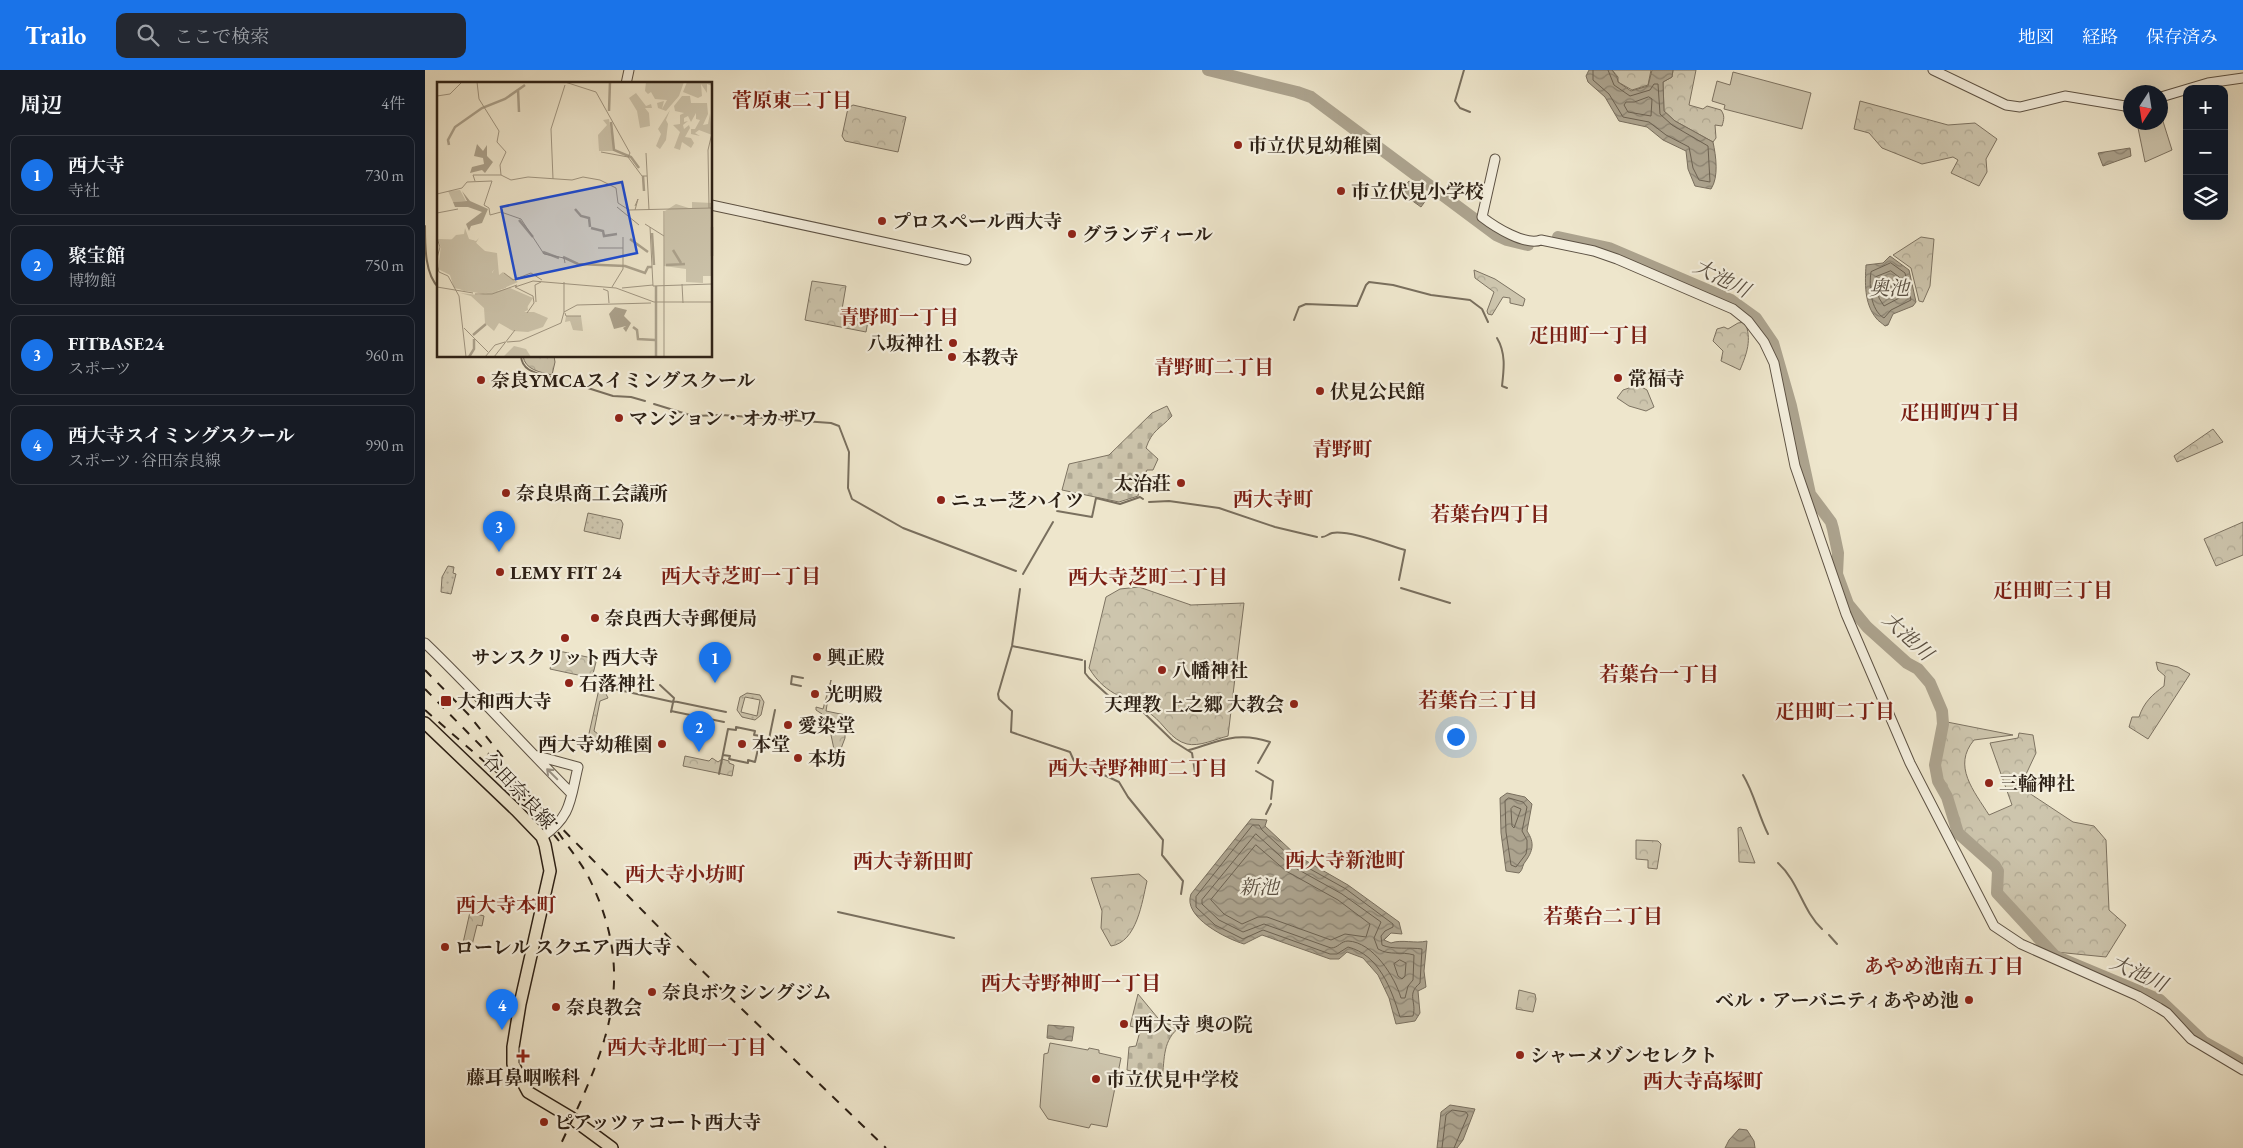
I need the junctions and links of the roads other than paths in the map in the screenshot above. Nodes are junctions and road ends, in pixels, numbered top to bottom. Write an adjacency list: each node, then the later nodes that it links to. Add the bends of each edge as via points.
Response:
1 (1933, 70): 4 (street, via 2007,105 2019,107 2065,96)
2 (2243, 78): 3 (street, via 2207,82)
3 (2168, 95)
4 (2123, 106)
5 (1495, 159): 13 (street, via 1482,217 1495,227 1515,236 1595,251 1636,267 1733,309 1748,321 1764,342 1773,364 1795,466 1845,614 1910,763 1994,926 2021,944 2159,1008 2191,1038)
6 (713, 205): 7 (street)
7 (966, 260)
8 (425, 643): 10 (street)
9 (425, 723): 12 (main road, 谷田奈良線)
10 (534, 755): 11 (street, one-way to 10); 11 (street, via 578,767)
11 (571, 794): 12 (street, via 567,814)
12 (542, 837): 14 (main road, 谷田奈良線, via 548,851 550,871 520,1004 513,1064 528,1092)
13 (2243, 1070)
14 (612, 1148)

